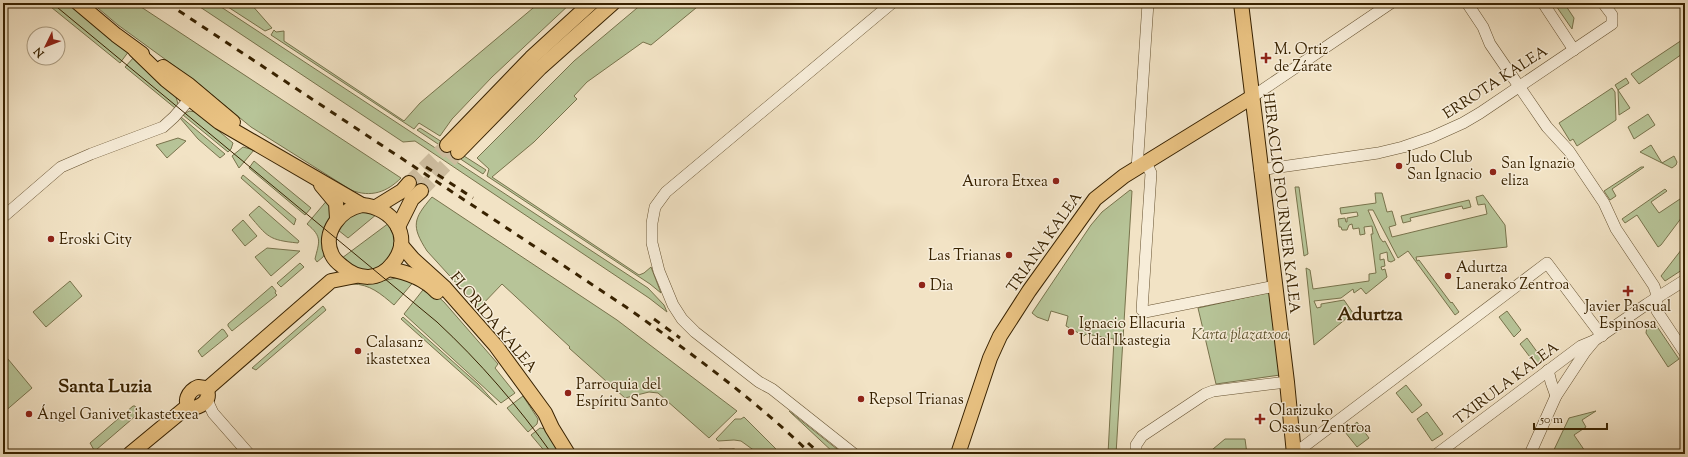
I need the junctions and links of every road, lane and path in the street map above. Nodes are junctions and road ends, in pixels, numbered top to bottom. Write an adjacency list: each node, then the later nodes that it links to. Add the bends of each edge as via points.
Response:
1 (78, 3): 13 (main road, via 135,50 160,64)
2 (591, 3): 3 (main road, via 531,58 452,148)
3 (613, 3)
4 (892, 3): 43 (street, via 666,192 655,207 652,223 652,243 656,255 679,303 692,320 764,378 772,389)
5 (1148, 3): 15 (street)
6 (1241, 3): 14 (main road, HERACLIO FOURNIER KALEA)
7 (1391, 3): 14 (street)
8 (1467, 3): 12 (street, via 1483,27 1490,44)
9 (1543, 3): 11 (street)
10 (1603, 3): 11 (street, ERROTA KALEA, via 1612,15 1612,24)
11 (1574, 50): 12 (street, ERROTA KALEA)
12 (1519, 86): 16 (street, ERROTA KALEA, via 1464,123 1422,141 1378,153); 29 (street, via 1547,127 1569,151 1604,203 1616,229 1653,283)
13 (193, 95): 17 (main road, via 258,145); 19 (street, via 163,127 61,168)
14 (1252, 97): 15 (main road, TRIANA KALEA); 16 (main road, HERACLIO FOURNIER KALEA)
15 (1141, 166): 28 (street, via 1151,173 1142,310 1159,310); 37 (main road, TRIANA KALEA, via 1110,185 1095,199 1012,317 990,358)
16 (1260, 170): 28 (main road, HERACLIO FOURNIER KALEA)
17 (312, 177): 18 (main road); 20 (main road, via 333,198)
18 (369, 206): 20 (main road, via 355,206); 21 (main road, via 385,211); 21 (main road, via 415,187)
19 (3, 217)
20 (337, 218): 23 (main road, via 329,241 331,254)
21 (398, 227): 22 (main road)
22 (401, 245): 24 (main road, via 396,260); 36 (main road, FLORIDA KALEA, via 445,288 496,346 536,399)
23 (335, 259): 25 (main road); 27 (main road)
24 (388, 269): 25 (main road, via 372,276); 36 (main road, FLORIDA KALEA, via 416,276 433,287 483,342)
25 (356, 276): 27 (main road)
26 (1685, 280): 29 (street)
27 (331, 281): 34 (main road)
28 (1275, 286): 33 (main road, HERACLIO FOURNIER KALEA)
29 (1657, 299): 30 (street); 31 (street, via 1657,310)
30 (1598, 338): 32 (street, TXIRULA KALEA, via 1581,346); 35 (street, via 1585,352); 45 (street, via 1547,263)
31 (1685, 353)
32 (1548, 370): 35 (street); 46 (street, TXIRULA KALEA)
33 (1287, 382): 44 (street, via 1205,394 1142,436 1136,445); 45 (main road, HERACLIO FOURNIER KALEA)
34 (207, 394): 38 (main road, via 196,407 188,406); 39 (street, via 213,413)
35 (1556, 396): 47 (street)
36 (552, 428): 40 (main road, FLORIDA KALEA)
37 (958, 452)
38 (130, 454)
39 (249, 454)
40 (568, 454)
41 (722, 454): 42 (street)
42 (732, 454)
43 (854, 454)
44 (1136, 454)
45 (1294, 454)
46 (1438, 454)
47 (1530, 454)

